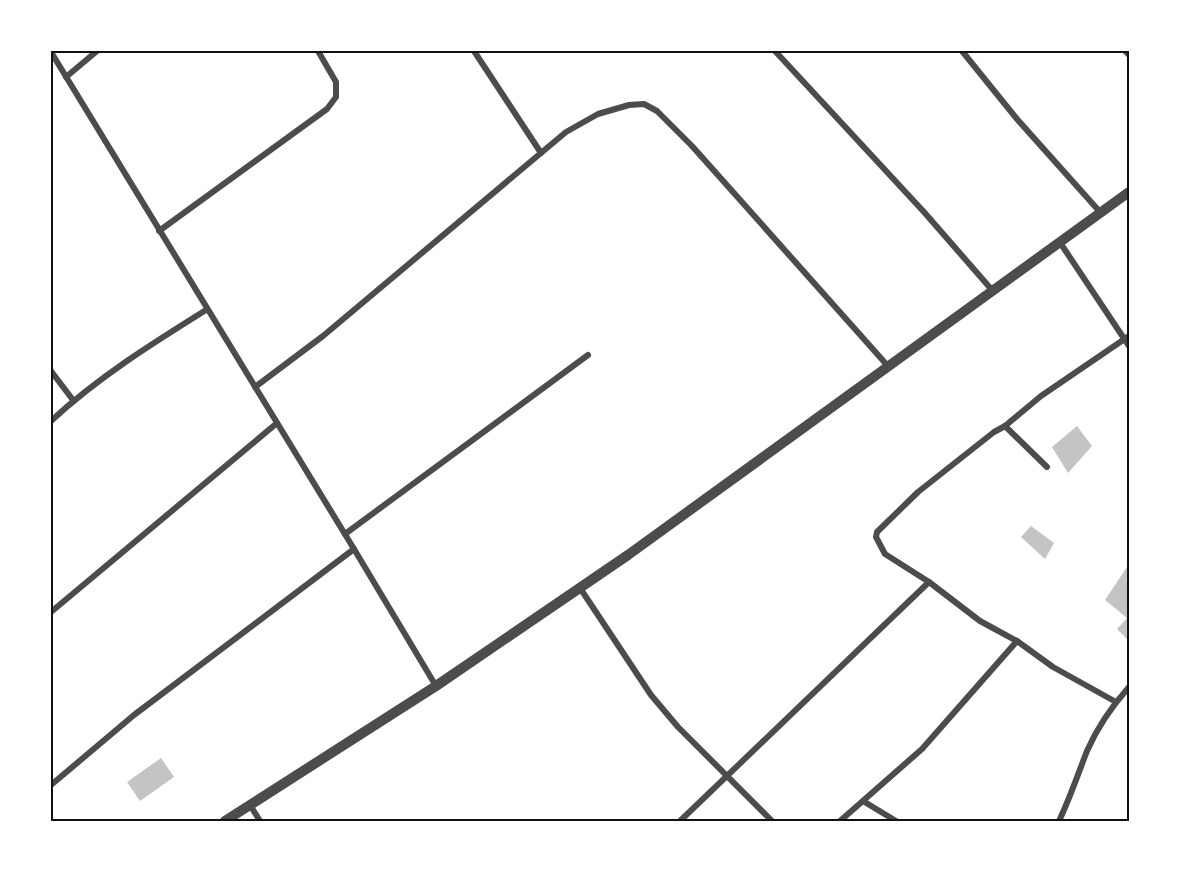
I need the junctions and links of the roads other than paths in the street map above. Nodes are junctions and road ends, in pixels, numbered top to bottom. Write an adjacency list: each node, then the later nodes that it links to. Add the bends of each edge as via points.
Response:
1 (97, 51): 9 (street)
2 (318, 51): 13 (street, via 336,82 336,96 327,109)
3 (474, 51): 10 (street)
4 (775, 51): 15 (street)
5 (962, 51): 12 (street)
6 (1125, 51): 8 (street)
7 (51, 52): 9 (street)
8 (1129, 55)
9 (66, 77): 13 (street)
10 (541, 153): 20 (street, via 566,132 598,114 644,104 657,111); 22 (street)
11 (1129, 192): 12 (street)
12 (1100, 212): 14 (street)
13 (159, 231): 16 (street)
14 (1059, 241): 15 (street); 17 (street)
15 (992, 290): 20 (street)
16 (207, 310): 22 (street); 23 (street)
17 (1127, 337): 18 (street); 26 (street, via 1041,396)
18 (1129, 346)
19 (588, 356): 28 (street)
20 (887, 365): 31 (street)
21 (51, 371): 23 (street)
22 (255, 387): 25 (street)
23 (74, 400): 24 (street)
24 (51, 421)
25 (278, 423): 28 (street); 32 (street)
26 (1005, 426): 27 (street); 30 (street, via 925,486 877,532 885,554)
27 (1047, 467)
28 (345, 534): 29 (street)
29 (354, 549): 34 (street); 38 (street, via 134,715)
30 (928, 582): 33 (street, via 980,621); 37 (street)
31 (580, 588): 34 (street); 37 (street, via 651,695)
32 (51, 612)
33 (1017, 641): 36 (street, via 1053,667); 39 (street, via 922,749)
34 (436, 686): 40 (street)
35 (1129, 687): 36 (street)
36 (1116, 702): 47 (street, via 1088,748)
37 (727, 776): 43 (street); 44 (street)
38 (51, 785)
39 (863, 801): 45 (street); 46 (street)
40 (250, 805): 41 (street); 42 (street)
41 (225, 821)
42 (260, 821)
43 (681, 821)
44 (772, 821)
45 (840, 821)
46 (896, 821)
47 (1059, 821)

